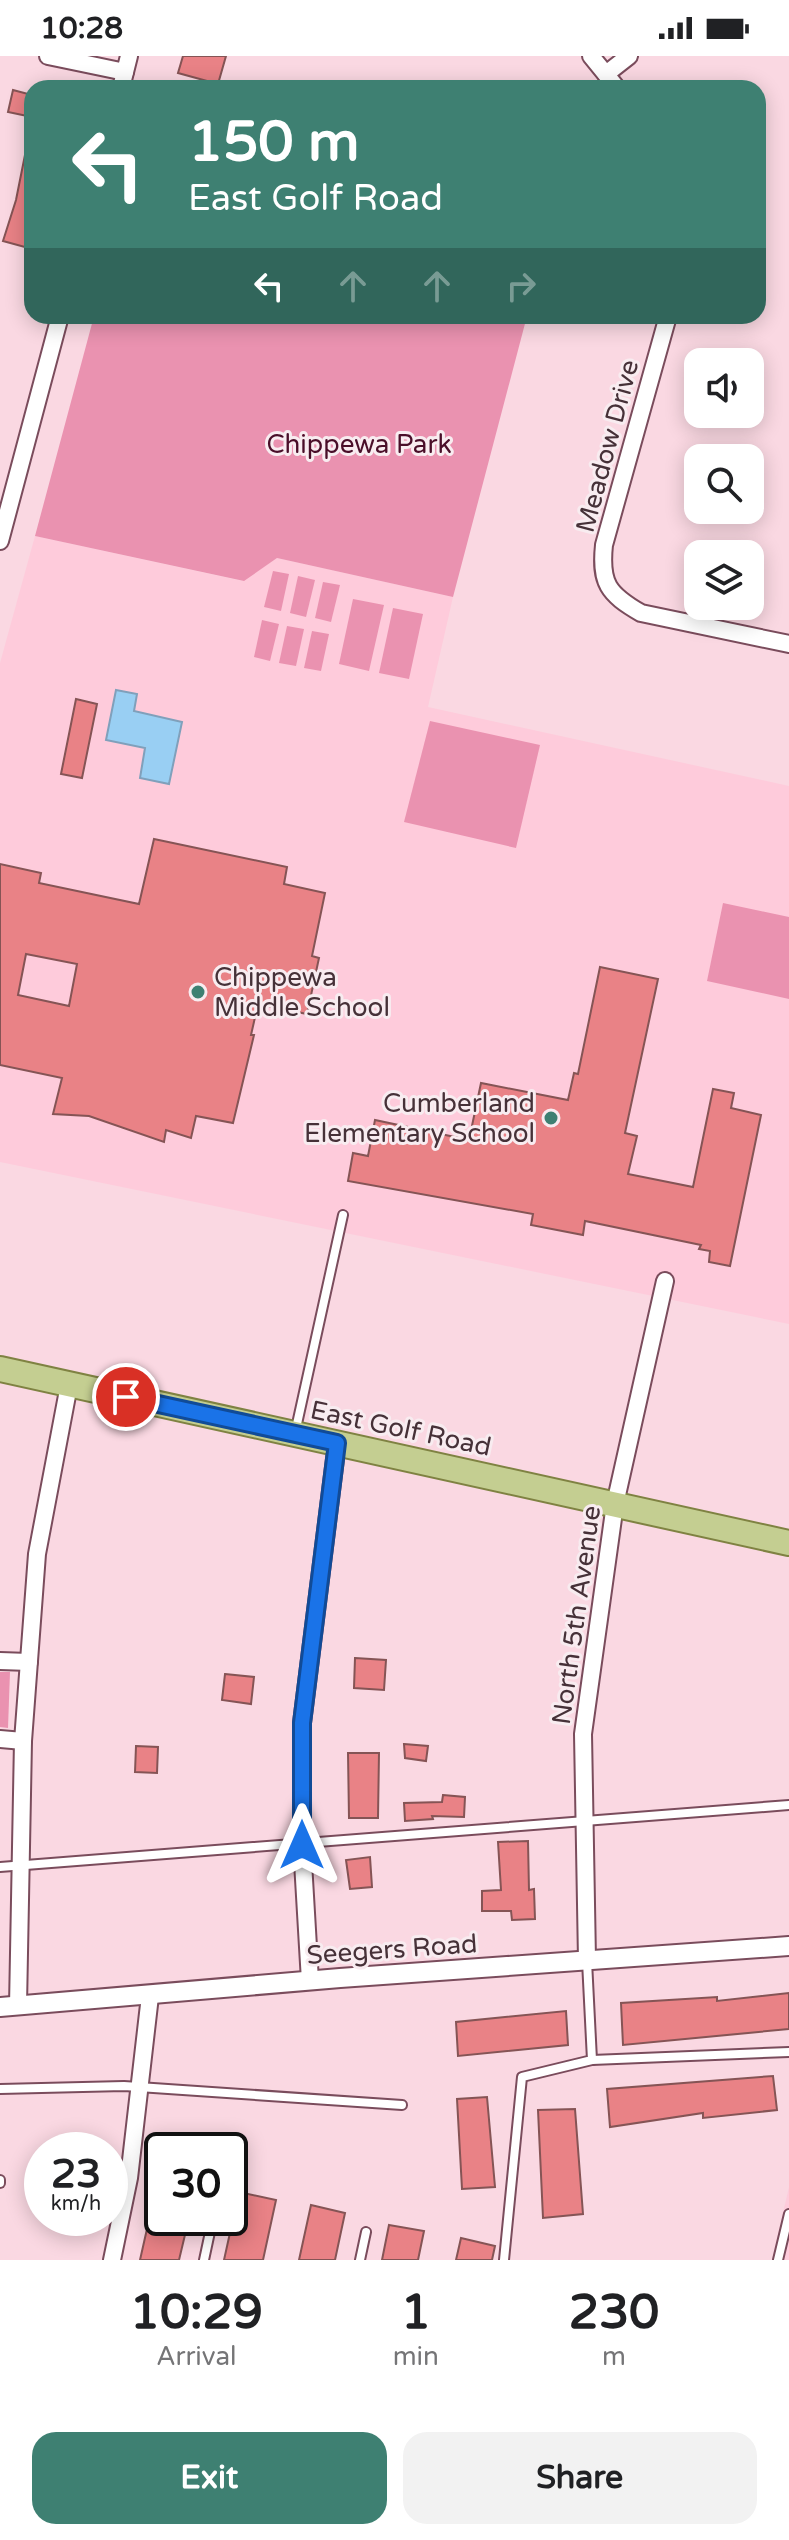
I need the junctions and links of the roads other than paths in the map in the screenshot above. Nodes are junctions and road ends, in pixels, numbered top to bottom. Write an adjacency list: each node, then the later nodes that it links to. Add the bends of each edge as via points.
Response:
1 (48, 56): 4 (street)
2 (591, 56): 5 (street)
3 (629, 56): 5 (street)
4 (125, 72)
5 (606, 74): 6 (street)
6 (611, 80)
7 (58, 324): 9 (street)
8 (666, 324): 10 (street, Meadow Drive, via 604,545 607,586 641,613)
9 (0, 541)
10 (789, 644)
11 (343, 1215): 15 (lane)
12 (665, 1281): 17 (street, North 5th Avenue)
13 (0, 1369): 14 (main road, East Golf Road)
14 (69, 1385): 15 (main road, East Golf Road); 20 (street, via 37,1554)
15 (295, 1434): 16 (main road, East Golf Road)
16 (337, 1443): 17 (main road, East Golf Road); 25 (street, via 302,1723)
17 (615, 1504): 18 (main road, East Golf Road); 24 (street, North 5th Avenue, via 583,1734)
18 (789, 1543)
19 (0, 1661): 20 (street)
20 (29, 1662): 22 (street)
21 (0, 1739): 22 (street)
22 (23, 1741): 26 (street)
23 (789, 1805): 24 (lane)
24 (584, 1823): 25 (lane); 29 (street, North 5th Avenue)
25 (302, 1845): 26 (lane); 30 (street)
26 (19, 1866): 27 (lane); 32 (street)
27 (0, 1867)
28 (789, 1946): 29 (street, Seegers Road)
29 (587, 1960): 30 (street, Seegers Road); 34 (lane)
30 (310, 1981): 31 (street, Seegers Road)
31 (150, 1996): 32 (street, Seegers Road); 35 (street)
32 (9, 2006)
33 (789, 2052): 34 (lane)
34 (592, 2060): 44 (lane, via 522,2077)
35 (139, 2087): 36 (lane); 37 (lane); 41 (street, via 129,2178)
36 (0, 2089)
37 (402, 2105)
38 (789, 2214): 45 (lane)
39 (366, 2232): 43 (lane)
40 (209, 2236): 42 (lane)
41 (112, 2260)
42 (204, 2260)
43 (360, 2260)
44 (504, 2260)
45 (778, 2260)

